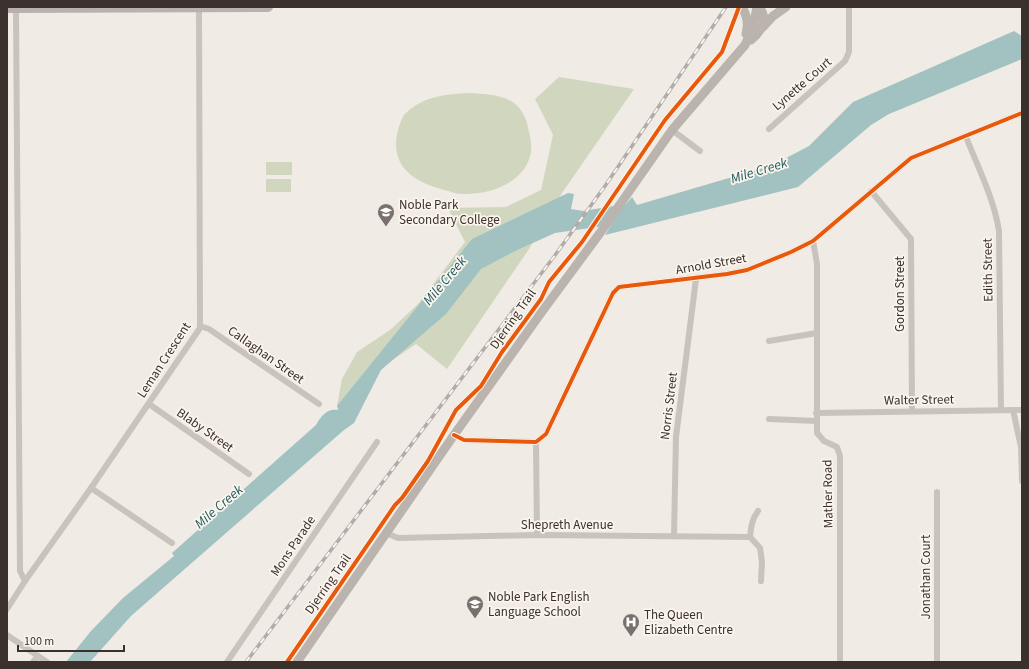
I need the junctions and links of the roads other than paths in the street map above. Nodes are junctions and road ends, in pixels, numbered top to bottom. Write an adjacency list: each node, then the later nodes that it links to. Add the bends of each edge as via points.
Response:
1 (199, 7): 2 (main road); 7 (main road); 18 (street, Leman Crescent)
2 (268, 7)
3 (742, 7): 9 (main road, via 748,25)
4 (758, 7): 8 (main road, via 763,12 764,19); 9 (main road, via 754,26)
5 (786, 7): 8 (main road, via 773,16)
6 (849, 7): 11 (street, Lynette Court, via 849,52 845,61)
7 (11, 8): 43 (street, via 20,571)
8 (759, 32): 9 (main road)
9 (743, 47): 12 (main road)
10 (1022, 114): 13 (street, Arnold Street)
11 (769, 129)
12 (672, 130): 14 (street); 30 (main road)
13 (966, 137): 15 (street, Arnold Street, via 911,158); 23 (street, Edith Street, via 992,202 999,231)
14 (700, 151)
15 (871, 191): 16 (street, Arnold Street); 26 (street, Gordon Street, via 910,239)
16 (813, 241): 17 (street, Arnold Street, via 747,270); 19 (street, Mather Road, via 817,264)
17 (696, 279): 32 (street, Arnold Street, via 619,287 613,294 546,434); 40 (street, Norris Street, via 676,437)
18 (200, 326): 21 (street, Leman Crescent); 22 (street, Callaghan Street, via 209,329)
19 (817, 333): 20 (street); 27 (street, Mather Road)
20 (769, 341)
21 (149, 404): 33 (street, Blaby Street); 35 (street, Leman Crescent)
22 (319, 404)
23 (1001, 410): 24 (street, Walter Street); 26 (street, Walter Street)
24 (1013, 410): 25 (street, Walter Street); 34 (street, via 1021,447)
25 (1022, 410)
26 (912, 411): 27 (street, Walter Street)
27 (816, 413): 29 (street, Mather Road)
28 (769, 420): 29 (street)
29 (817, 420): 52 (street, Mather Road, via 817,433 824,441 837,447 840,456)
30 (454, 435): 32 (street, via 464,440); 38 (main road)
31 (378, 442): 50 (street, Mons Parade)
32 (536, 442): 39 (street)
33 (249, 474)
34 (1022, 481)
35 (91, 488): 42 (street); 43 (street, Leman Crescent)
36 (937, 492): 53 (street, Jonathan Court)
37 (758, 511): 41 (street, via 750,528)
38 (386, 533): 39 (street, Shepreth Avenue, via 398,538); 51 (main road)
39 (537, 535): 40 (street, Shepreth Avenue)
40 (674, 536): 41 (street, Shepreth Avenue)
41 (750, 537): 44 (street, via 760,548)
42 (172, 543)
43 (25, 581): 45 (street, Leman Crescent)
44 (761, 581)
45 (7, 609)
46 (7, 634): 47 (street)
47 (38, 656): 48 (street); 49 (street)
48 (33, 662)
49 (47, 662)
50 (227, 662)
51 (297, 662)
52 (840, 662)
53 (937, 662)

